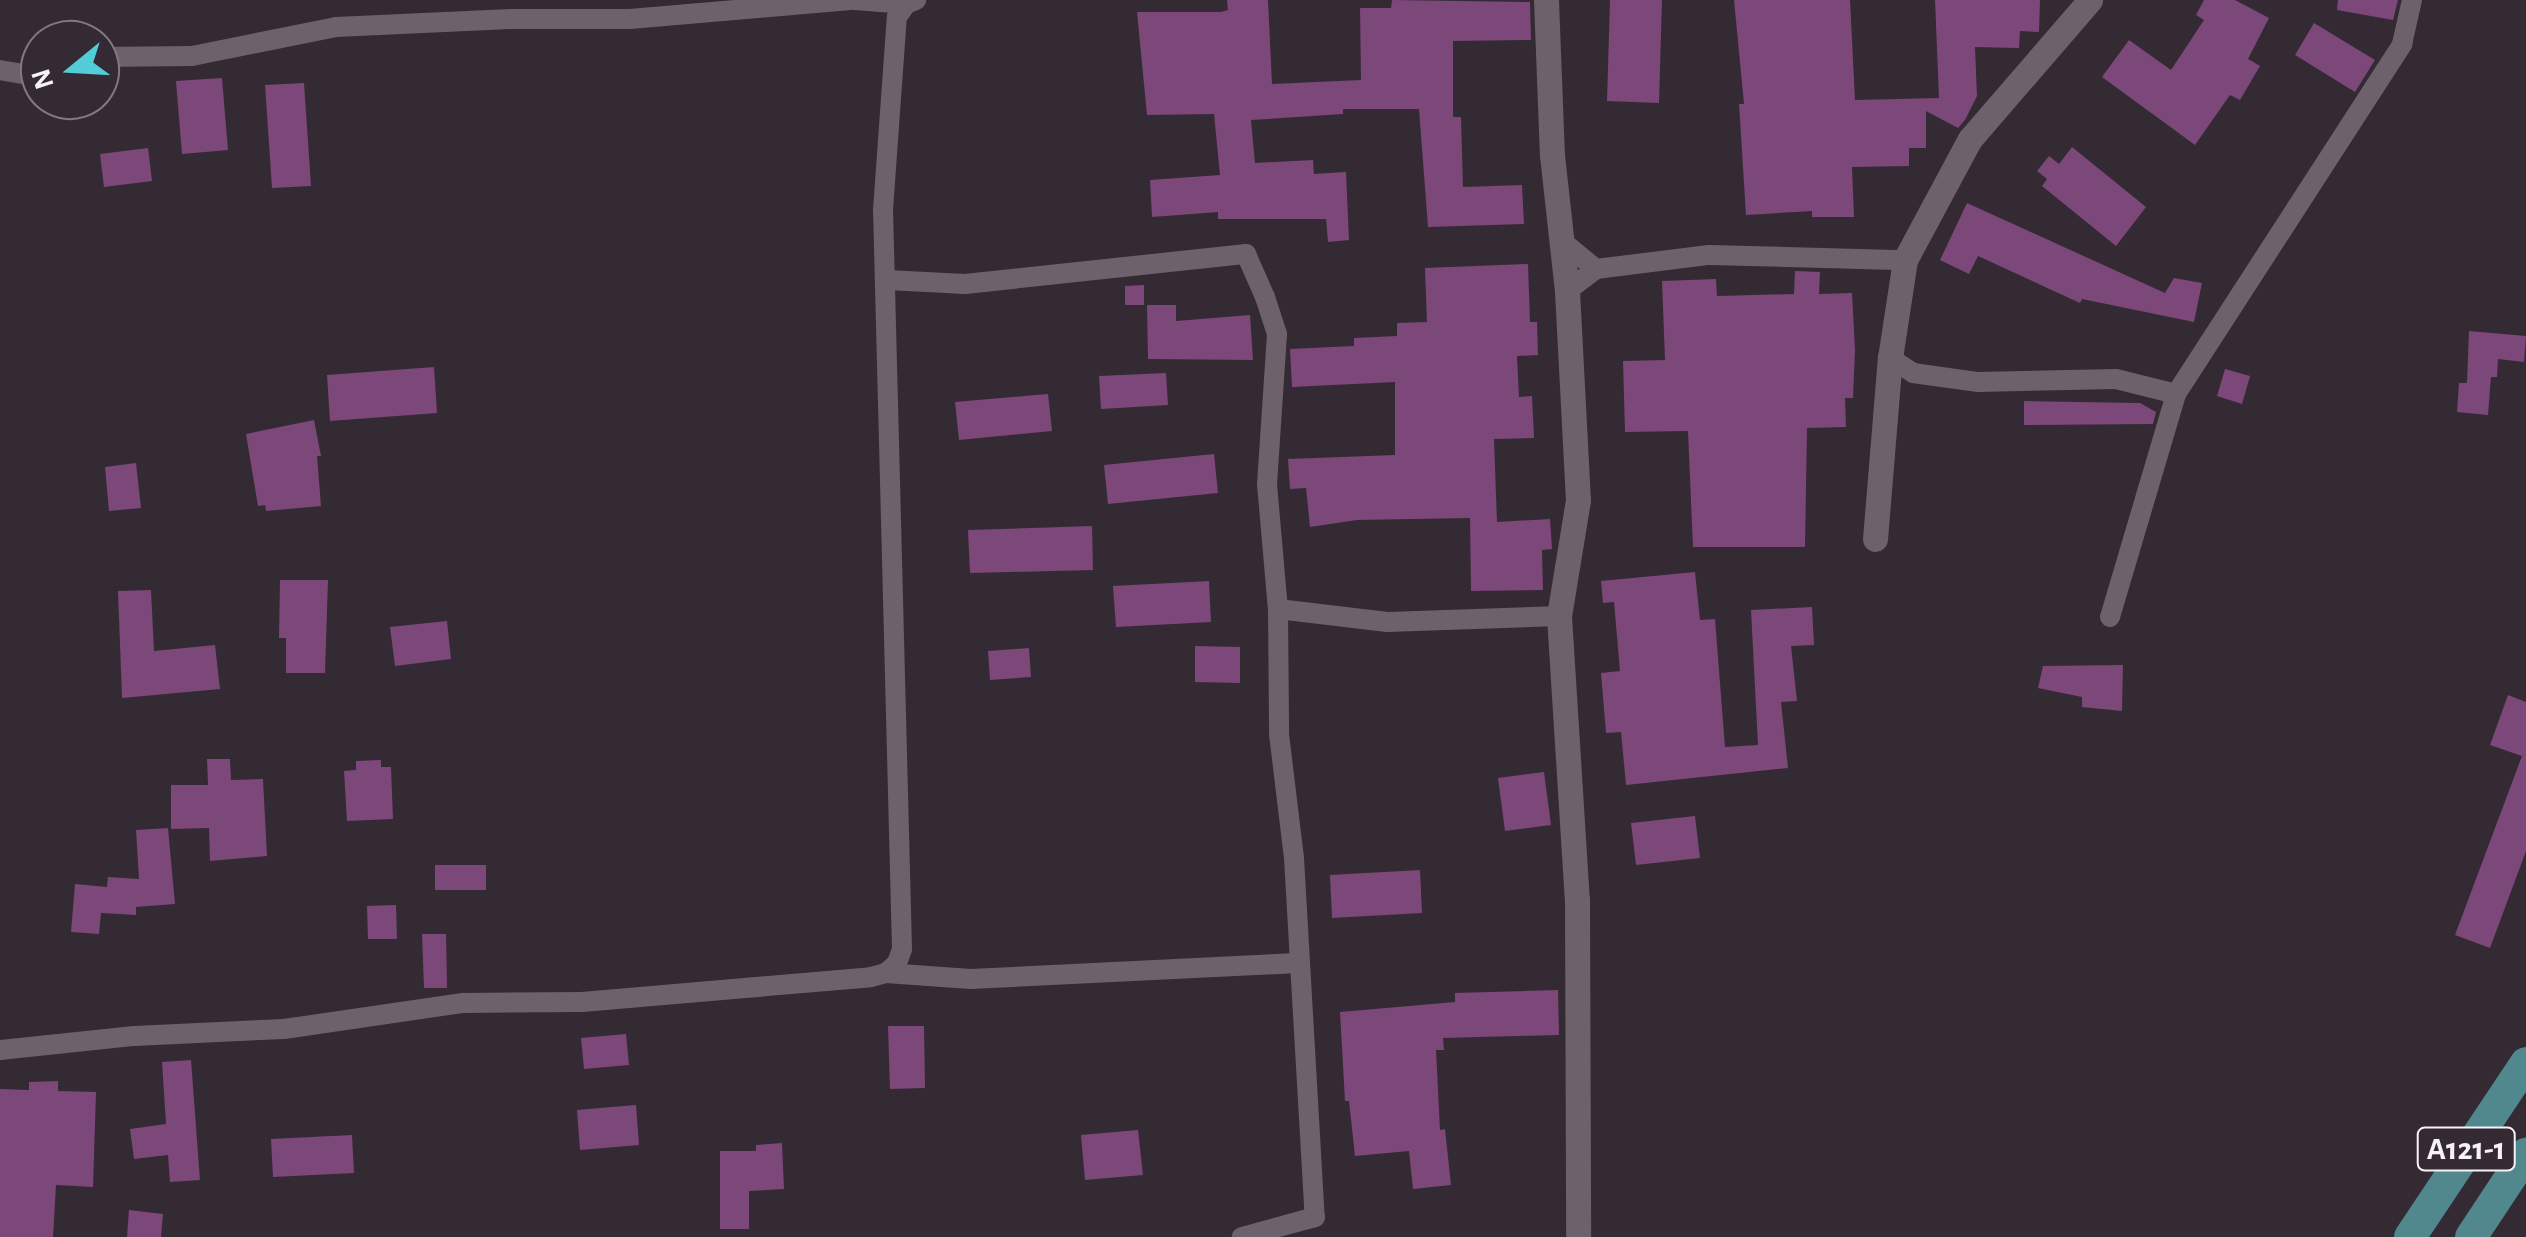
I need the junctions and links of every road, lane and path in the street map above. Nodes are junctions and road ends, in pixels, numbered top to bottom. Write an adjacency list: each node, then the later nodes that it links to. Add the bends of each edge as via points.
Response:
1 (853, 0): 5 (street); 6 (street, via 630,19 336,27 192,56)
2 (1546, 0): 7 (street)
3 (2090, 0): 8 (street, via 1970,139)
4 (2412, 0): 13 (street, via 2402,44)
5 (911, 2): 10 (street, via 897,17 883,210)
6 (120, 57)
7 (1563, 242): 9 (street); 11 (street)
8 (1905, 260): 9 (street, via 1709,255); 12 (street)
9 (1596, 269): 11 (street)
10 (886, 280): 15 (street, via 965,284 1246,254 1277,334 1268,484); 19 (street, via 902,949)
11 (1567, 291): 16 (street, via 1578,500)
12 (1890, 358): 13 (street, via 1912,374 2116,379); 14 (street)
13 (2176, 394): 17 (street)
14 (1875, 539)
15 (1278, 609): 16 (street, via 1386,622); 18 (street, via 1279,734)
16 (1559, 616): 24 (street, via 1577,900)
17 (2110, 617)
18 (1298, 963): 19 (street, via 971,979); 23 (street, via 1316,1217)
19 (886, 973): 20 (street, via 582,1002 463,1003 284,1029)
20 (0, 1050)
21 (2526, 1063): 25 (highway, A121-1)
22 (2526, 1154): 26 (highway, A121-1)
23 (1242, 1237)
24 (1578, 1237)
25 (2410, 1237)
26 (2470, 1237)

